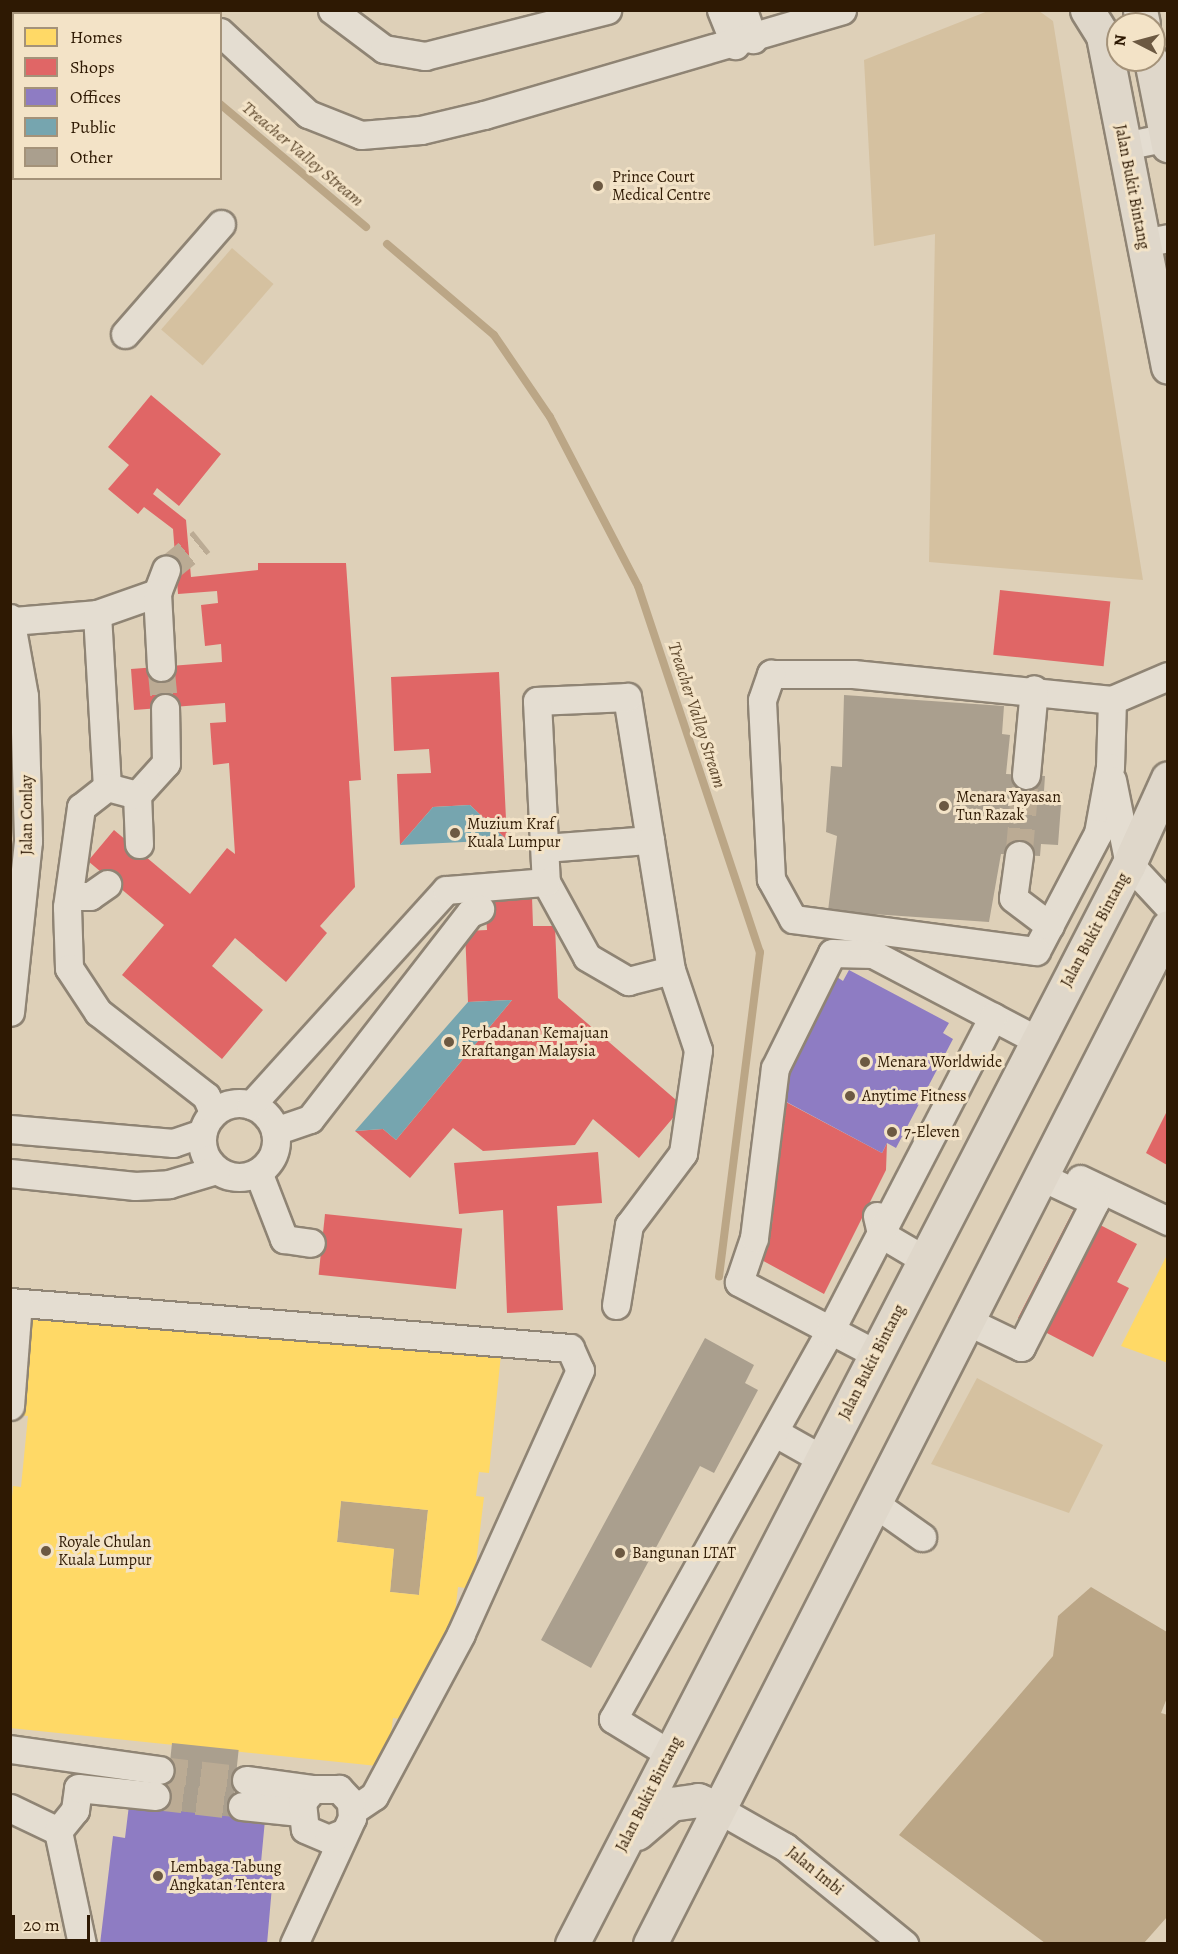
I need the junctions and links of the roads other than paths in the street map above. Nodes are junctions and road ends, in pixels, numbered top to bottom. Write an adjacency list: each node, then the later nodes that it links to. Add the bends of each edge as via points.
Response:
1 (332, 10): 2 (street, via 384,50 425,56)
2 (607, 10)
3 (721, 10): 8 (street)
4 (742, 10): 8 (street)
5 (842, 10): 8 (street)
6 (1097, 19): 11 (main road, Jalan Bukit Bintang)
7 (222, 34): 8 (street, via 308,114 361,135 422,130 484,115)
8 (744, 42)
9 (1153, 72): 10 (main road)
10 (1167, 140): 11 (street)
11 (1124, 146): 13 (main road, Jalan Bukit Bintang)
12 (221, 224): 15 (street)
13 (1155, 240): 14 (main road, Jalan Bukit Bintang)
14 (1158, 277): 16 (main road, Jalan Bukit Bintang)
15 (124, 334)
16 (1167, 367)
17 (97, 614): 18 (street); 19 (street, via 162,581); 28 (street)
18 (11, 619): 24 (street, Jalan Conlay)
19 (161, 667)
20 (1167, 676): 22 (street)
21 (1034, 689): 22 (street); 26 (street); 42 (street, via 771,674 762,700 771,879 793,919 970,938 1036,951)
22 (1112, 700): 25 (street)
23 (165, 708): 29 (street, via 166,763)
24 (18, 731): 38 (street, Jalan Conlay)
25 (1110, 767): 34 (street); 42 (street, via 1098,833)
26 (1026, 775)
27 (1167, 778): 34 (main road, Jalan Bukit Bintang)
28 (107, 788): 29 (street); 37 (street, via 81,807)
29 (137, 795): 31 (street)
30 (650, 840): 32 (street); 32 (street, via 627,697 537,701); 45 (street)
31 (138, 844)
32 (545, 848): 35 (street)
33 (1019, 855): 42 (street, via 1013,898)
34 (1129, 864): 39 (street); 48 (main road, Jalan Bukit Bintang)
35 (546, 882): 41 (street, via 446,890); 45 (street, via 587,957 628,981)
36 (107, 884): 37 (street, via 90,896)
37 (69, 902): 38 (street); 50 (street, via 69,968 98,1012 206,1096)
38 (24, 904): 46 (street, Jalan Conlay)
39 (1167, 906)
40 (480, 909): 44 (street, via 470,913)
41 (414, 925): 44 (street); 49 (street)
42 (1050, 926)
43 (1167, 927): 54 (main road)
44 (440, 956): 52 (street, via 310,1119)
45 (671, 970): 64 (street, via 698,1050 683,1153 629,1225)
46 (10, 1012)
47 (985, 1013): 48 (street); 59 (street); 66 (street, via 873,954 832,953 775,1068 754,1238 740,1282)
48 (1037, 1040): 62 (main road, Jalan Bukit Bintang)
49 (251, 1105): 50 (street, via 231,1104); 52 (street, via 266,1114)
50 (207, 1122): 53 (street, via 172,1143); 55 (street, via 204,1154)
51 (10, 1129): 53 (street)
52 (275, 1131): 56 (street, via 275,1146)
53 (53, 1134): 58 (street)
54 (1044, 1169): 60 (street); 65 (main road); 65 (street, via 1095,1202 1021,1347)
55 (216, 1170): 56 (street, via 244,1177); 58 (street, via 135,1186)
56 (258, 1172): 61 (street, via 284,1239)
57 (10, 1173): 58 (street)
58 (49, 1176)
59 (878, 1221): 62 (street); 66 (street)
60 (1167, 1221)
61 (311, 1243)
62 (925, 1260): 67 (main road, Jalan Bukit Bintang)
63 (14, 1303): 68 (street); 81 (street, via 570,1348 580,1371 461,1634 374,1796)
64 (616, 1305)
65 (967, 1321): 71 (main road)
66 (824, 1328): 67 (street); 69 (street)
67 (876, 1354): 70 (main road, Jalan Bukit Bintang)
68 (10, 1407)
69 (774, 1432): 70 (street); 74 (street, via 614,1719)
70 (822, 1459): 74 (main road, Jalan Bukit Bintang)
71 (874, 1503): 72 (street); 79 (main road)
72 (922, 1537)
73 (10, 1749): 75 (street)
74 (670, 1754): 83 (main road, Jalan Bukit Bintang)
75 (160, 1770)
76 (313, 1789): 80 (street); 80 (street, via 244,1793); 81 (street, via 339,1789)
77 (156, 1796): 82 (street, via 78,1788 75,1810)
78 (10, 1808): 82 (street)
79 (718, 1809): 83 (main road, via 698,1800 671,1804); 87 (main road); 88 (street, Jalan Imbi, via 785,1847)
80 (300, 1812): 81 (street, via 305,1829 319,1838)
81 (348, 1821): 85 (street, via 341,1850)
82 (58, 1832): 84 (street)
83 (624, 1845): 86 (main road, Jalan Bukit Bintang)
84 (82, 1944)
85 (294, 1944)
86 (572, 1944)
87 (650, 1944)
88 (904, 1944)

